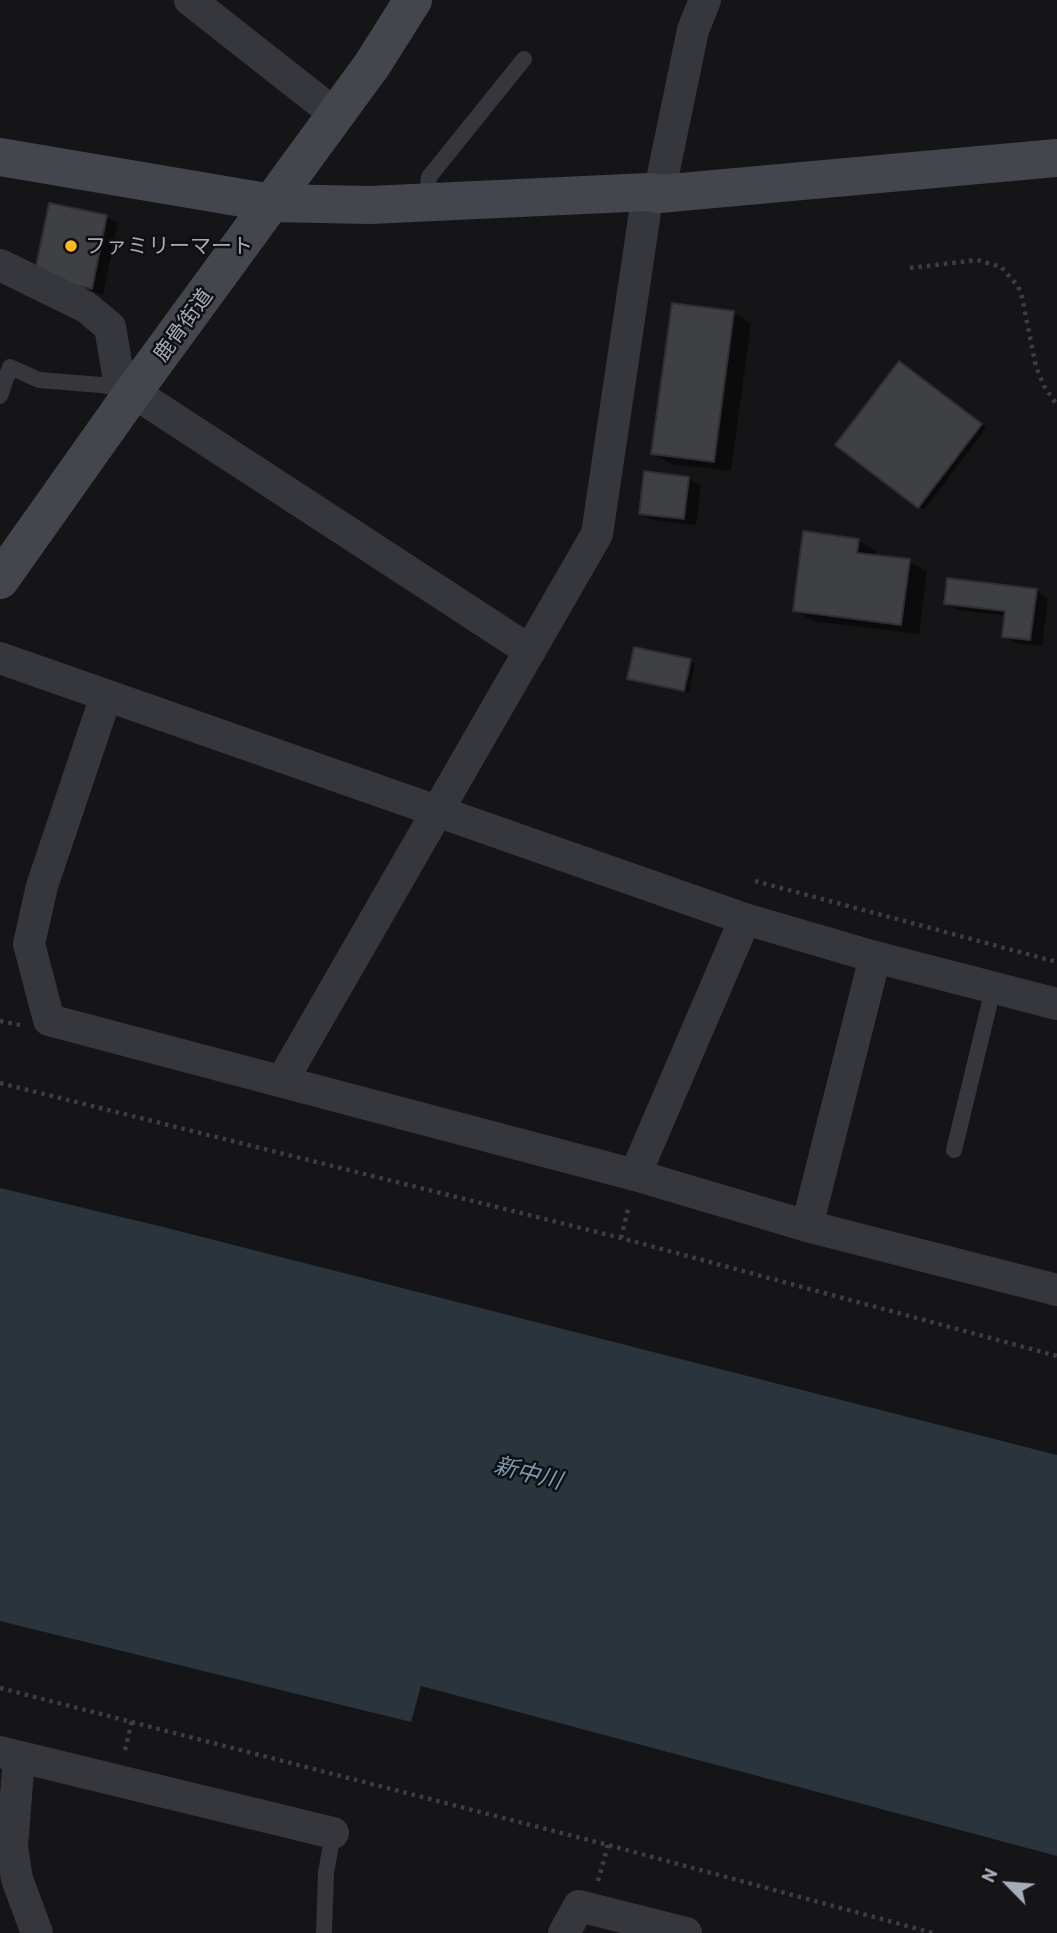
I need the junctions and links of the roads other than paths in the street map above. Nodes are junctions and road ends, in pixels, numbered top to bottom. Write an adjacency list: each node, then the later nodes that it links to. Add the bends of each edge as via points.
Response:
1 (190, 0): 5 (street)
2 (413, 0): 5 (street, 鹿骨街道)
3 (705, 0): 8 (street, via 693,30)
4 (524, 59): 9 (lane, via 429,177)
5 (335, 114): 10 (street, 鹿骨街道)
6 (0, 157): 10 (street)
7 (1057, 158): 8 (street)
8 (654, 193): 9 (street); 15 (street, via 597,534)
9 (426, 201): 10 (street)
10 (272, 203): 12 (street, 鹿骨街道)
11 (0, 265): 12 (street, via 86,307 110,327 118,374)
12 (133, 392): 13 (lane, via 39,380 10,367); 14 (street, 鹿骨街道); 15 (street)
13 (0, 396)
14 (0, 580)
15 (530, 651): 18 (street)
16 (0, 658): 17 (street)
17 (106, 696): 18 (street); 23 (street, via 42,887 29,944 49,1020)
18 (437, 812): 19 (street); 23 (street)
19 (745, 919): 20 (street); 25 (street)
20 (875, 957): 21 (street); 26 (street)
21 (993, 989): 22 (street); 24 (lane)
22 (1057, 1004)
23 (282, 1081): 25 (street)
24 (954, 1150)
25 (633, 1188): 26 (street)
26 (807, 1226): 27 (street)
27 (1057, 1290)
28 (9, 1754): 29 (street); 30 (street)
29 (332, 1833): 32 (lane)
30 (7, 1837): 31 (street)
31 (37, 1933)
32 (324, 1933)
33 (564, 1933): 34 (street, via 579,1906)
34 (686, 1933)

